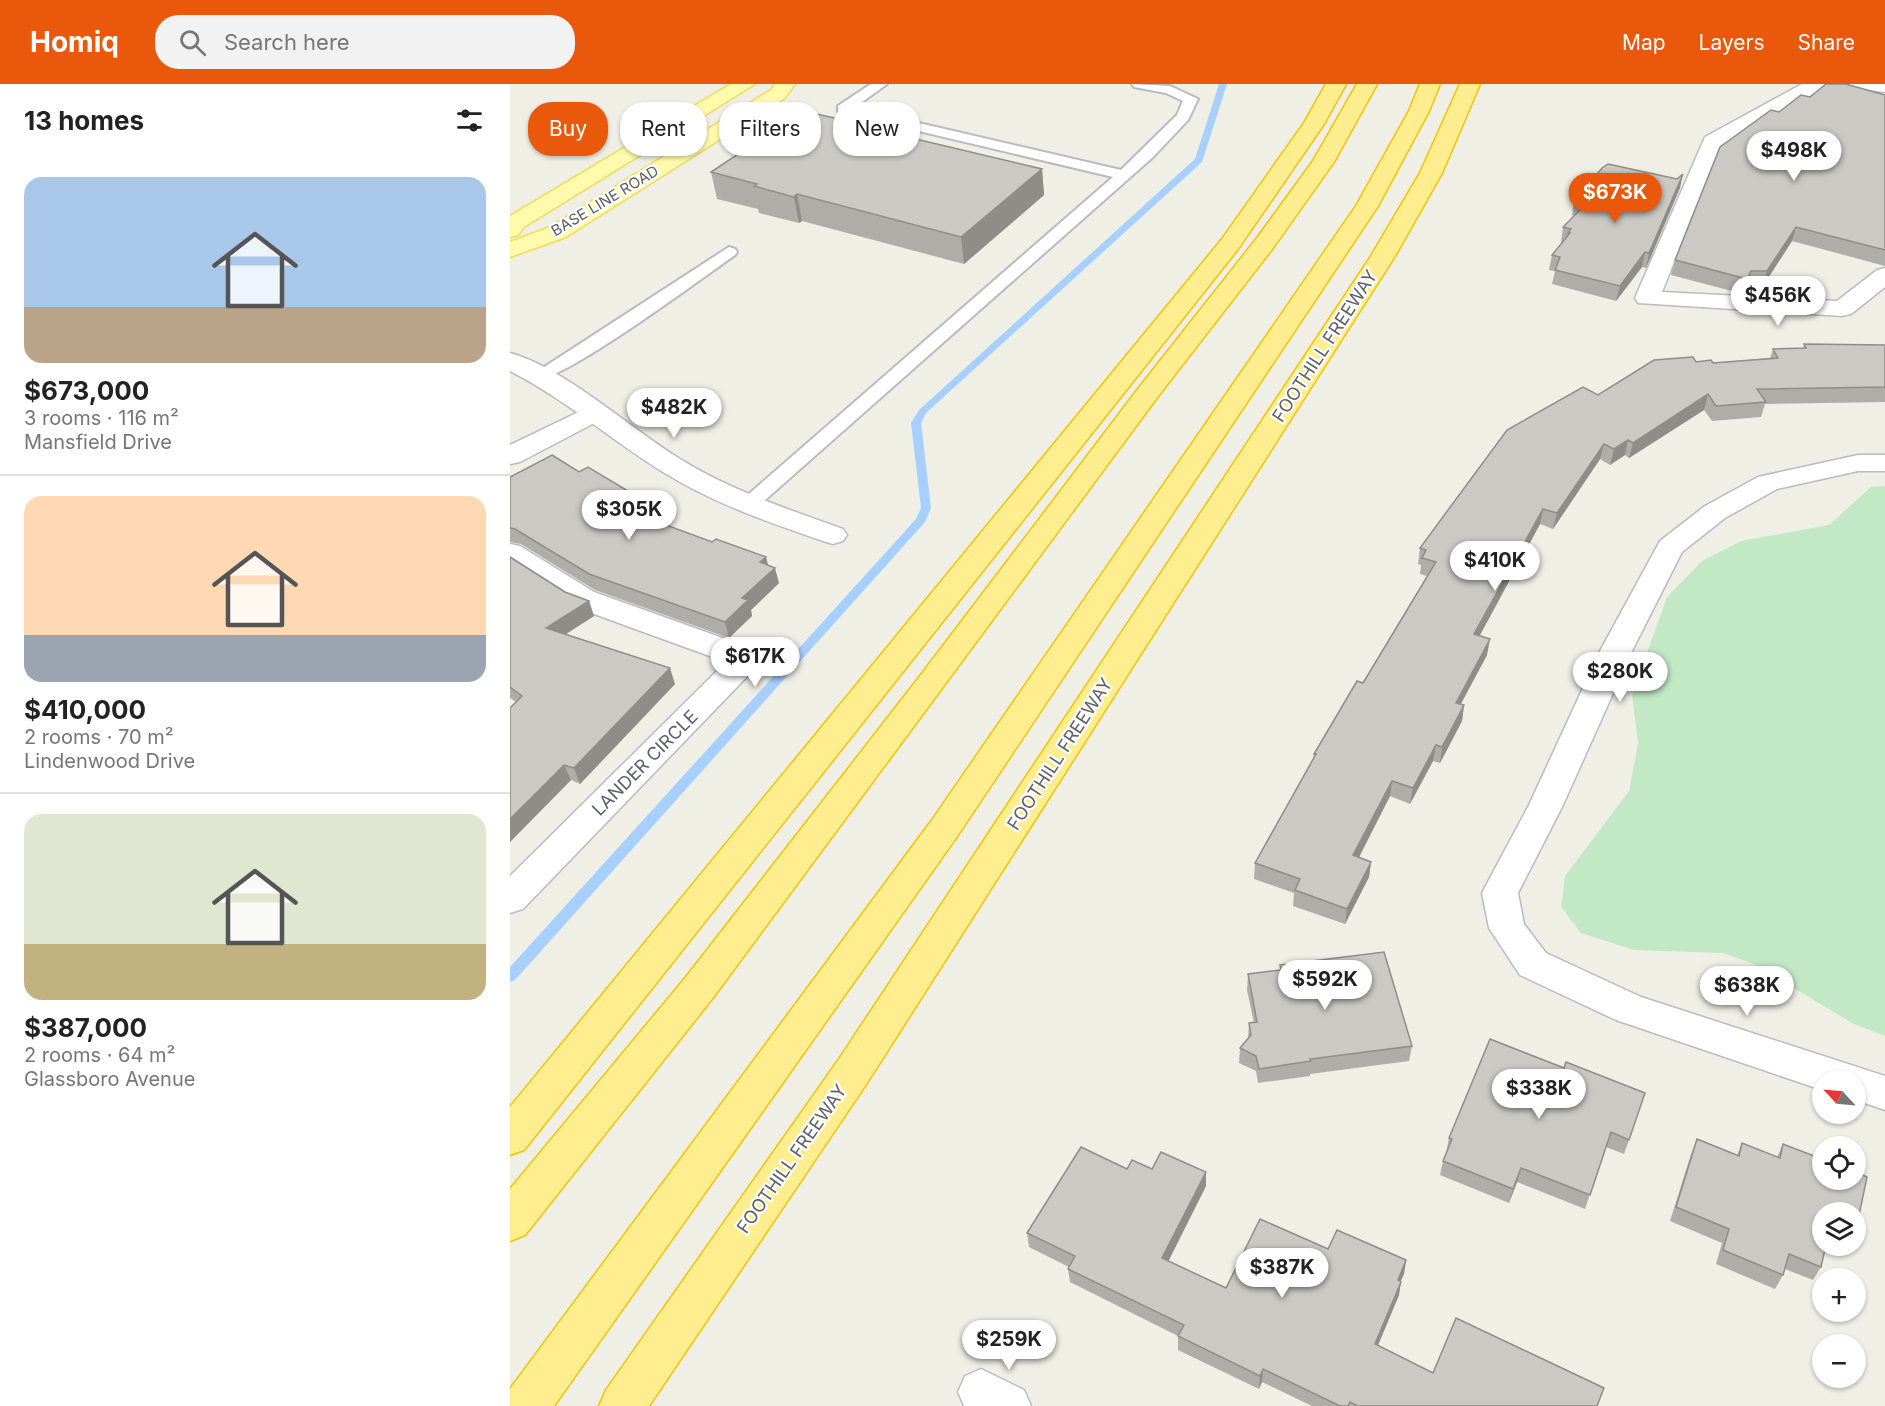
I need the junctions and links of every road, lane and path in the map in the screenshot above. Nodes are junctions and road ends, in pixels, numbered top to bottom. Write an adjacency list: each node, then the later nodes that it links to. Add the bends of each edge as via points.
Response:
1 (745, 84): 14 (main road, BASE LINE ROAD, via 516,222)
2 (784, 84): 15 (main road, BASE LINE ROAD, via 778,93 558,232)
3 (880, 84): 13 (lane, via 843,109)
4 (1139, 84): 13 (lane, via 1191,99 1183,117)
5 (1336, 84): 30 (highway, via 1302,143 1230,244)
6 (1367, 84): 31 (highway, via 1323,162 1265,243 706,978)
7 (1430, 84): 32 (highway, via 1367,206 944,829)
8 (1470, 84): 33 (highway, FOOTHILL FREEWAY, via 1431,173 1383,256 853,1071)
9 (1817, 84): 17 (street, via 1712,141 1647,298 1842,309)
10 (1859, 84): 11 (street)
11 (1880, 84): 12 (street)
12 (1885, 86)
13 (1124, 175): 23 (lane)
14 (510, 230)
15 (510, 250)
16 (729, 252): 19 (lane, via 592,346)
17 (1885, 275)
18 (510, 361): 19 (street)
19 (541, 375): 20 (street)
20 (593, 413): 21 (street); 23 (street, via 693,478)
21 (510, 456)
22 (1885, 463): 27 (street, via 1858,463 1768,483 1715,512 1670,547 1616,651 1546,806 1500,892 1507,928 1533,964 1630,1009)
23 (749, 504): 24 (street)
24 (833, 535)
25 (510, 553): 26 (street, LANDER CIRCLE, via 583,599 748,659)
26 (510, 899)
27 (1815, 1070)
28 (1866, 1086): 29 (street)
29 (1885, 1093)
30 (510, 1137)
31 (510, 1221)
32 (526, 1406)
33 (622, 1406)

